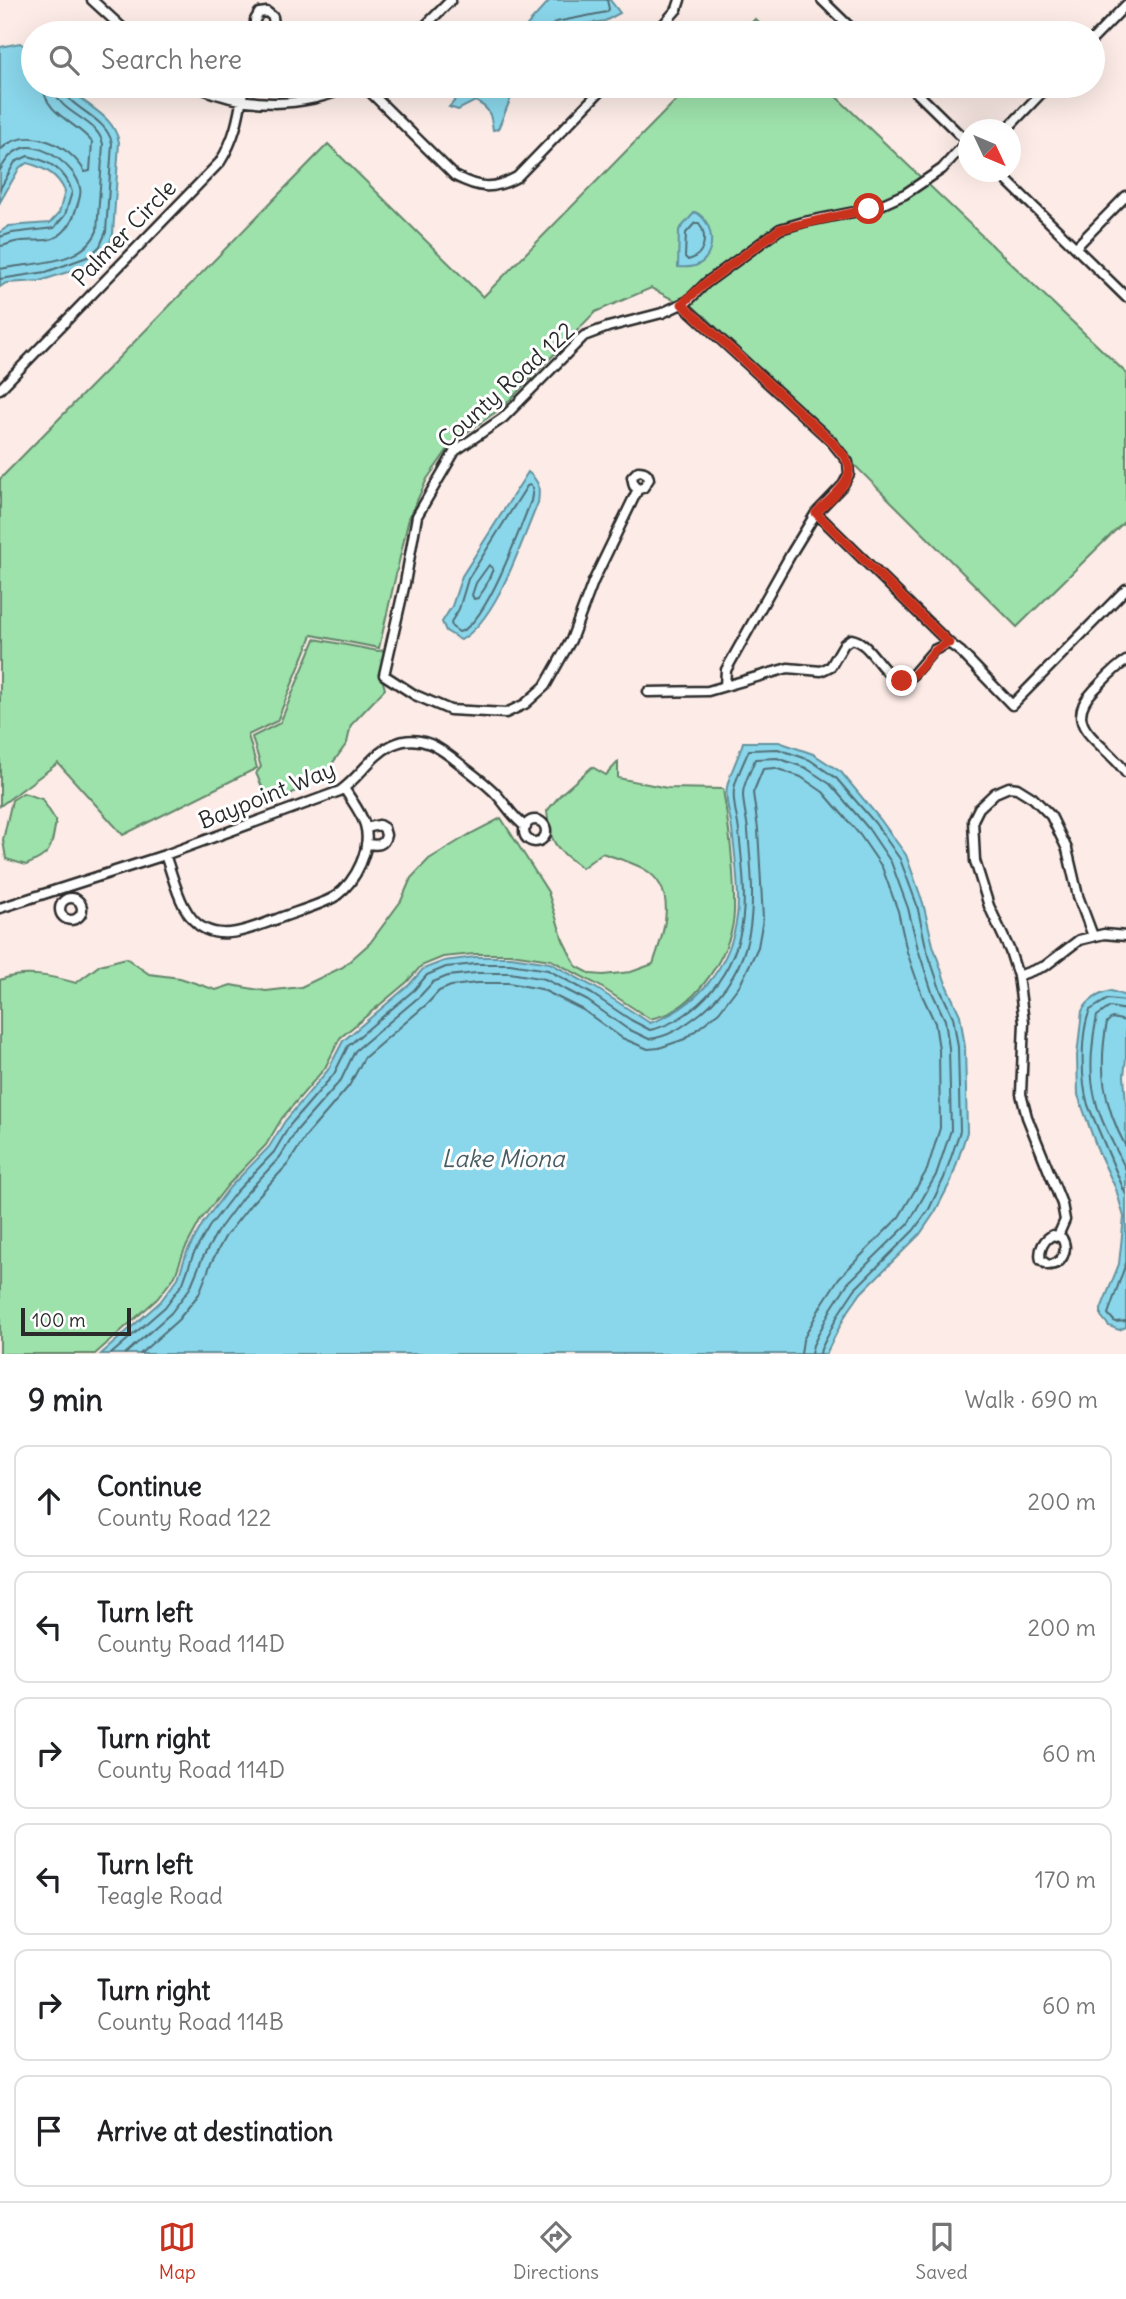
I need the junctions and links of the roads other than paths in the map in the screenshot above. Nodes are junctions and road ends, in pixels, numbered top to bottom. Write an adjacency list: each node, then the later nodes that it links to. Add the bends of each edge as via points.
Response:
1 (92, 0): 7 (street)
2 (108, 0): 7 (street)
3 (451, 0): 9 (street)
4 (680, 0): 10 (street)
5 (822, 0): 11 (street)
6 (1126, 5): 12 (street)
7 (100, 8): 8 (street)
8 (115, 21)
9 (430, 21)
10 (666, 21)
11 (844, 21)
12 (1105, 27)
13 (231, 98): 19 (street)
14 (320, 98): 19 (street, via 283,103)
15 (376, 98): 16 (street, via 455,176 488,187 517,177)
16 (593, 98)
17 (922, 98): 21 (street)
18 (1037, 98): 20 (street)
19 (241, 100): 28 (street, Palmer Circle, via 231,144 220,162)
20 (1016, 119)
21 (958, 132)
22 (958, 152): 27 (street, County Road 122, via 931,178 874,208 780,229)
23 (1008, 182): 25 (street)
24 (1126, 196): 25 (street)
25 (1076, 247): 26 (street)
26 (1126, 297)
27 (682, 304): 29 (street, County Road 122, via 584,336 503,418 455,451 418,516 384,675 450,710 506,713 525,704 545,686 571,640); 30 (street, via 844,456 849,466 847,478)
28 (0, 389)
29 (638, 489)
30 (816, 513): 32 (street); 34 (street, via 726,670)
31 (1126, 589): 32 (street, via 1012,705)
32 (949, 643): 34 (street, via 934,650 905,680 894,678 863,644 851,639 828,669 782,668)
33 (1126, 660): 36 (street, via 1085,700 1080,713 1083,727)
34 (725, 686): 35 (street, via 708,691)
35 (648, 692)
36 (1126, 773)
37 (344, 788): 38 (street, Baypoint Way, via 382,751 410,740 425,742 470,772); 39 (street); 41 (street, Baypoint Way)
38 (526, 827)
39 (366, 828): 40 (street); 40 (street, via 379,825 386,835 379,845)
40 (366, 844): 41 (street, via 352,881 335,897 225,934 203,929 194,920)
41 (165, 855): 42 (street, Baypoint Way)
42 (66, 889): 43 (street); 44 (street, Baypoint Way)
43 (69, 898)
44 (0, 908)
45 (1093, 936): 46 (street); 47 (street, via 1069,946 1045,966); 47 (street, via 1057,827 1026,792 1001,789 975,814 973,845 981,884)
46 (1126, 936)
47 (1018, 976): 48 (street, via 1024,1022 1021,1094 1062,1204 1065,1220)
48 (1058, 1236)

